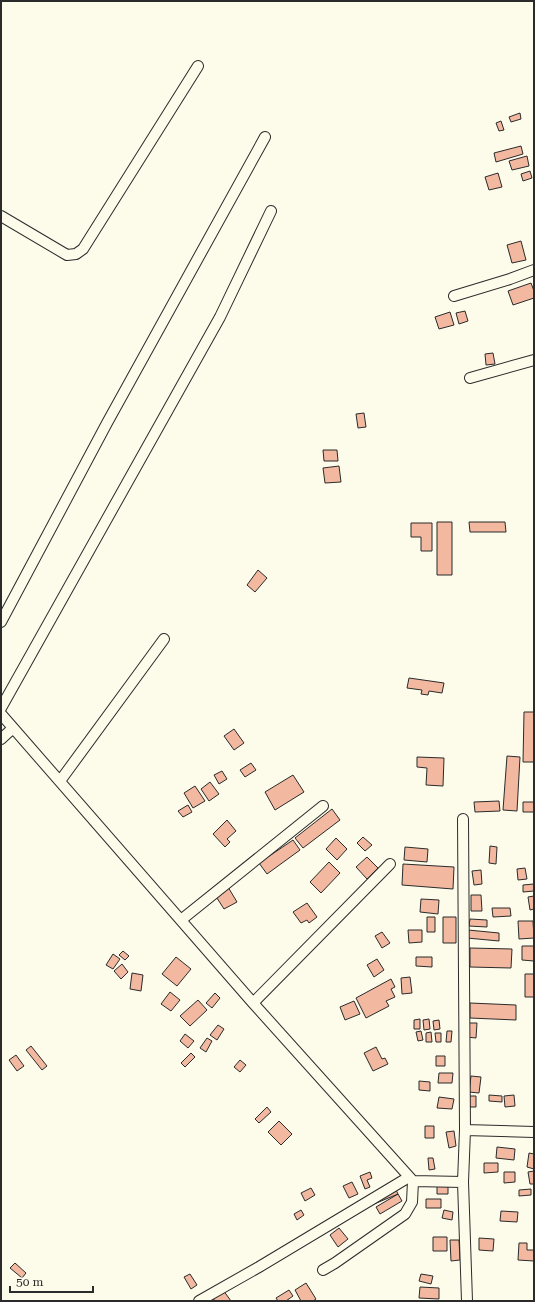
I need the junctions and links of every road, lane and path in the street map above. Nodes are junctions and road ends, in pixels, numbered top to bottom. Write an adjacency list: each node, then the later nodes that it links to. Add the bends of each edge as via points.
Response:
1 (198, 66): 4 (street, via 83,249 76,254 67,255)
2 (265, 137): 9 (street)
3 (270, 211): 11 (street, via 220,317)
4 (1, 216)
5 (534, 270): 6 (street)
6 (454, 296)
7 (534, 360): 8 (street)
8 (470, 378)
9 (1, 622)
10 (164, 639): 15 (street)
11 (1, 708)
12 (1, 714): 13 (street)
13 (13, 728): 14 (street); 15 (street)
14 (1, 739)
15 (60, 781): 19 (street)
16 (323, 806): 19 (street)
17 (463, 819): 21 (street)
18 (390, 864): 20 (street)
19 (181, 920): 20 (street)
20 (253, 1003): 23 (street)
21 (465, 1130): 22 (street); 24 (street)
22 (534, 1132)
23 (411, 1179): 24 (street); 25 (street, via 412,1202 405,1214); 26 (street)
24 (463, 1182): 27 (street)
25 (323, 1270)
26 (199, 1301)
27 (467, 1301)

